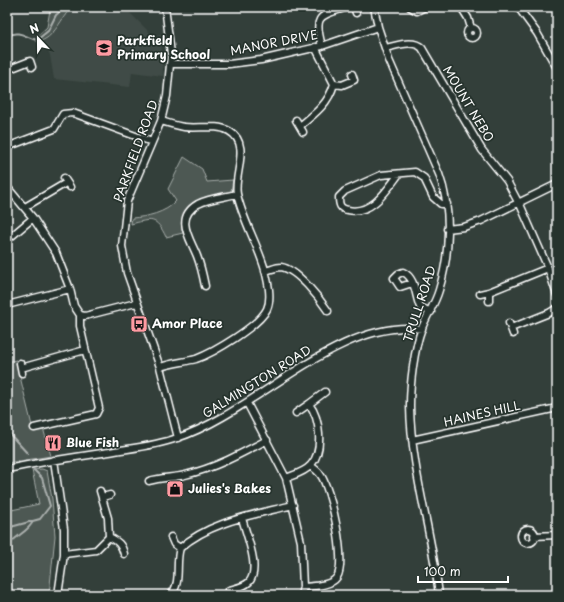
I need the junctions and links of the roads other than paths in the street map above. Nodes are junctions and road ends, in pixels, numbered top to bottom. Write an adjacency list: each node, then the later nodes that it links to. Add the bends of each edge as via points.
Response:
1 (165, 7): 12 (street, PARKFIELD ROAD)
2 (348, 7): 10 (street, via 328,13 319,19)
3 (374, 7): 8 (street, TRULL ROAD)
4 (410, 7): 5 (street, via 417,11)
5 (425, 7)
6 (461, 7): 9 (street)
7 (518, 7): 14 (street)
8 (378, 27): 10 (street, MANOR DRIVE); 11 (street, TRULL ROAD)
9 (471, 28)
10 (319, 46): 12 (street, MANOR DRIVE, via 229,64); 17 (street)
11 (385, 48): 27 (street, MOUNT NEBO, via 408,44 419,45 422,48 482,150 507,181); 28 (street, TRULL ROAD, via 445,190)
12 (172, 64): 19 (street, PARKFIELD ROAD)
13 (32, 67): 15 (street, via 30,61)
14 (557, 68)
15 (7, 70)
16 (354, 80): 17 (street, via 342,85)
17 (334, 84): 18 (street, via 328,100 302,129)
18 (296, 120)
19 (161, 121): 20 (street, PARKFIELD ROAD); 26 (street, via 183,127 229,131 240,145)
20 (152, 142): 21 (street, via 73,113 62,114 54,129 39,139); 42 (street, PARKFIELD ROAD, via 128,201 122,246)
21 (7, 147)
22 (399, 174): 22 (street, via 381,175 345,190 339,197 340,206 352,211 367,207 386,194); 28 (street, via 415,172 420,175 433,197 441,204)
23 (66, 183): 29 (street)
24 (557, 184): 27 (street)
25 (7, 187): 29 (street)
26 (237, 194): 34 (street); 36 (street, via 198,204 190,211 185,221 185,231 196,255)
27 (518, 202): 31 (street, via 480,220); 33 (street, MOUNT NEBO)
28 (447, 204): 31 (street, TRULL ROAD)
29 (25, 207): 30 (street)
30 (33, 218): 32 (street); 37 (street, via 56,253)
31 (447, 229): 46 (street, TRULL ROAD, via 445,267)
32 (7, 240)
33 (548, 268): 38 (street); 40 (street, MOUNT NEBO)
34 (266, 271): 45 (street, via 280,267 288,270 312,290); 51 (street, via 269,297 267,308 257,321 204,355)
35 (412, 283): 46 (street, via 420,307)
36 (205, 286)
37 (70, 289): 43 (street); 47 (street, via 74,306)
38 (489, 292): 39 (street); 41 (street)
39 (480, 294)
40 (557, 295)
41 (489, 301)
42 (136, 303): 47 (street, via 85,316); 51 (street, PARKFIELD ROAD)
43 (7, 307)
44 (557, 308): 49 (street)
45 (328, 312)
46 (431, 312): 48 (street, TRULL ROAD)
47 (80, 315): 50 (street)
48 (422, 328): 54 (street, GALMINGTON ROAD, via 387,330 342,344 311,360); 61 (street, TRULL ROAD, via 410,406)
49 (511, 329)
50 (85, 350): 52 (street); 58 (street, via 99,411 96,414)
51 (160, 367): 59 (street, PARKFIELD ROAD)
52 (21, 368)
53 (327, 391): 55 (street)
54 (247, 403): 59 (street, GALMINGTON ROAD); 60 (street)
55 (310, 404): 57 (street); 63 (street, via 318,421 317,451)
56 (557, 408): 61 (street, HAINES HILL)
57 (294, 413)
58 (34, 428)
59 (178, 438): 62 (street, GALMINGTON ROAD)
60 (267, 440): 65 (street, via 213,467 176,477); 66 (street)
61 (412, 440): 84 (street, TRULL ROAD, via 436,566)
62 (54, 460): 64 (street, GALMINGTON ROAD); 77 (street, via 63,517)
63 (310, 466): 66 (street); 79 (street, via 320,474 331,503 337,529 341,569 337,578 331,582)
64 (7, 468)
65 (159, 478): 67 (street); 68 (street)
66 (286, 478): 70 (street)
67 (149, 481)
68 (161, 485)
69 (110, 495): 74 (street, via 101,494 110,529)
70 (293, 505): 71 (street); 79 (street, via 301,542)
71 (242, 518): 76 (street, via 206,530); 80 (street, via 255,568 254,575 237,591)
72 (557, 535): 73 (street)
73 (534, 536)
74 (109, 537): 77 (street, via 96,550); 78 (street, via 122,546)
75 (171, 537): 76 (street, via 174,544)
76 (180, 548): 82 (street, via 177,558 178,580)
77 (64, 554): 81 (street)
78 (124, 554)
79 (303, 587): 83 (street)
80 (229, 590)
81 (58, 595)
82 (170, 595)
83 (301, 595)
84 (439, 595)

